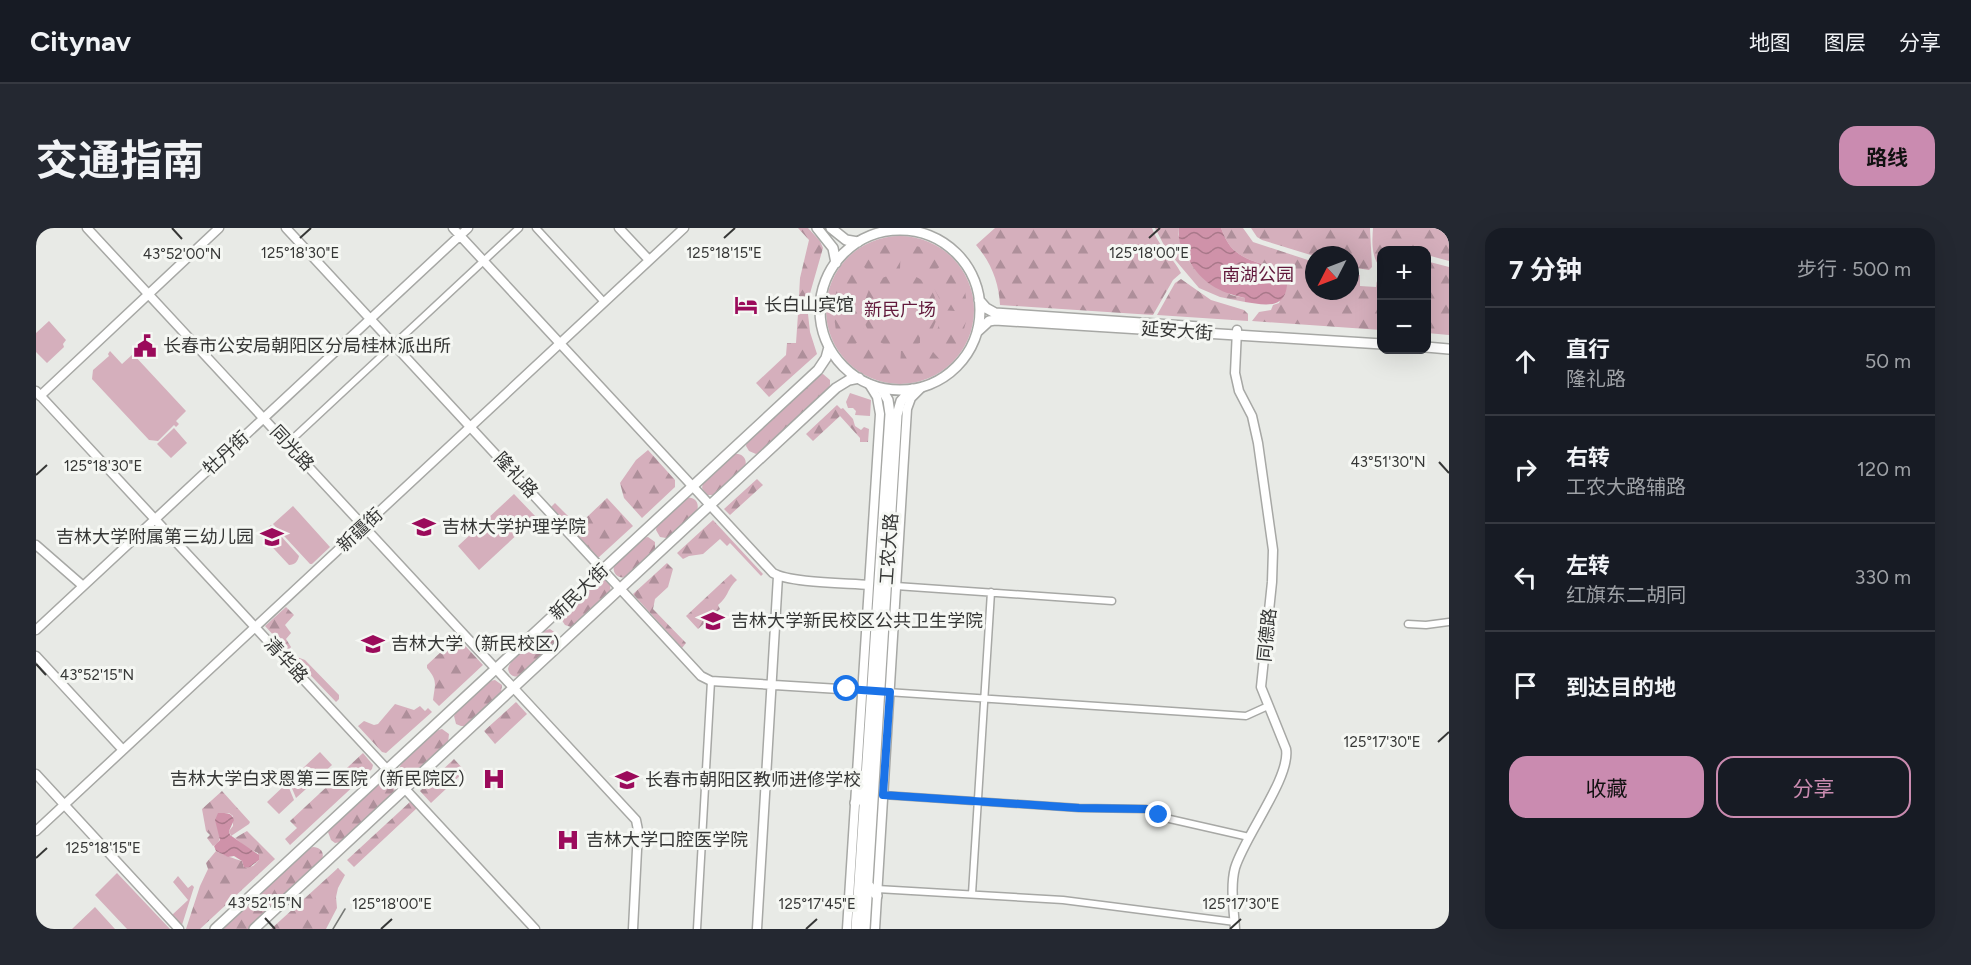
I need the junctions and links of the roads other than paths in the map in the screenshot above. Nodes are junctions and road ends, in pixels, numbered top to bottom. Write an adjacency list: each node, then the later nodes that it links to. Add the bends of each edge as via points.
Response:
1 (87, 228): 19 (street, 同光路)
2 (219, 228): 19 (street)
3 (286, 228): 22 (street, 隆礼路)
4 (453, 228): 14 (street)
5 (468, 228): 14 (street, 牡丹街)
6 (519, 228): 17 (street)
7 (536, 228): 21 (street)
8 (619, 228): 16 (street)
9 (684, 228): 16 (street, 新疆街)
10 (817, 228): 18 (main road, via 833,248)
11 (831, 228): 15 (main road, via 846,240)
12 (895, 230): 13 (main road); 15 (main road)
13 (917, 231): 20 (main road, via 938,240 958,256 973,277)
14 (460, 236): 17 (street); 22 (street, 牡丹街)
15 (858, 242): 18 (main road)
16 (649, 260): 21 (street, 新疆街)
17 (484, 261): 27 (street); 29 (street)
18 (836, 263): 31 (main road, via 821,302 822,328)
19 (149, 294): 38 (street); 39 (street, 同光路)
20 (979, 300): 23 (main road); 24 (main road, 延安大街, via 995,313)
21 (604, 302): 27 (street, 新疆街)
22 (371, 319): 29 (street, 隆礼路); 39 (street, 牡丹街)
23 (977, 332): 24 (main road, 延安大街, via 994,320); 37 (main road, via 959,365 938,381)
24 (1237, 332): 25 (main road, 延安大街); 30 (main road, 延安大街); 66 (street, 同德路, via 1235,373 1258,443 1273,550 1262,687)
25 (1377, 339)
26 (1431, 342): 28 (main road)
27 (560, 343): 40 (street, 新疆街); 42 (street)
28 (1449, 343)
29 (394, 344): 40 (street, 隆礼路); 41 (street)
30 (1377, 344)
31 (829, 347): 34 (main road, via 843,366); 42 (main road, 新民大街, via 818,370)
32 (1431, 347): 33 (main road)
33 (1449, 348)
34 (859, 378): 35 (main road); 43 (main road, 新民大街, via 836,388)
35 (869, 384): 36 (main road); 49 (street, via 877,397 880,414)
36 (881, 388): 37 (main road); 64 (main road, 工农大路, via 890,414)
37 (917, 388): 51 (street, via 907,409); 64 (main road, 工农大路, via 901,401 897,415)
38 (38, 393): 44 (street, 清华路)
39 (264, 418): 41 (street, 同光路); 44 (street, 牡丹街)
40 (470, 426): 45 (street, 新疆街); 47 (street, 隆礼路)
41 (287, 444): 45 (street, 同光路)
42 (692, 487): 43 (street); 47 (main road, 新民大街)
43 (710, 506): 48 (street); 52 (main road, 新民大街)
44 (155, 519): 50 (street, 牡丹街); 57 (street, 清华路)
45 (364, 526): 57 (street, 新疆街); 60 (street, 同光路)
46 (36, 545): 50 (street)
47 (603, 569): 52 (street, 隆礼路); 60 (main road, 新民大街)
48 (778, 576): 49 (street); 62 (street)
49 (869, 585): 64 (street)
50 (83, 586): 58 (street, 牡丹街)
51 (896, 586): 53 (street); 64 (street)
52 (620, 588): 61 (street, 隆礼路, via 701,676); 63 (main road, 新民大街)
53 (991, 592): 54 (street); 65 (street)
54 (1112, 601)
55 (1449, 622): 56 (street)
56 (1408, 624)
57 (255, 627): 67 (street, 新疆街); 68 (street, 清华路)
58 (36, 630)
59 (36, 656): 67 (street)
60 (496, 668): 63 (street, 同光路); 68 (main road, 新民大街)
61 (711, 681): 62 (street); 89 (street)
62 (773, 684): 64 (street); 90 (street)
63 (514, 687): 70 (main road, 新民大街); 88 (street, 同光路, via 636,820)
64 (876, 691): 65 (street); 71 (main road, 工农大路); 72 (street); 74 (street); 78 (main road, 工农大路)
65 (984, 698): 66 (street, via 1246,716); 73 (street)
66 (1268, 706): 77 (street, 同德路, via 1287,757)
67 (123, 750): 75 (street, 新疆街)
68 (388, 769): 70 (street, 清华路); 85 (main road, 新民大街)
69 (36, 774): 75 (street)
70 (406, 788): 86 (main road, 新民大街); 87 (street, 清华路)
71 (866, 788): 74 (main road); 82 (main road, 工农大路)
72 (883, 795): 73 (street); 80 (street)
73 (978, 801): 77 (street, via 1146,809 1161,817); 81 (street)
74 (855, 803): 79 (street)
75 (64, 805): 76 (street, 新疆街); 84 (street)
76 (36, 831)
77 (1249, 837): 83 (street, 同德路, via 1235,870)
78 (867, 883): 80 (main road); 93 (main road, 工农大路)
79 (850, 886): 82 (main road); 91 (street)
80 (877, 892): 81 (street); 94 (street)
81 (972, 894): 83 (street, via 1063,900)
82 (858, 899): 92 (main road, 工农大路)
83 (1235, 926)
84 (179, 929)
85 (215, 929)
86 (254, 929)
87 (536, 929)
88 (633, 929)
89 (697, 929)
90 (757, 929)
91 (847, 929)
92 (856, 929)
93 (865, 929)
94 (875, 929)

